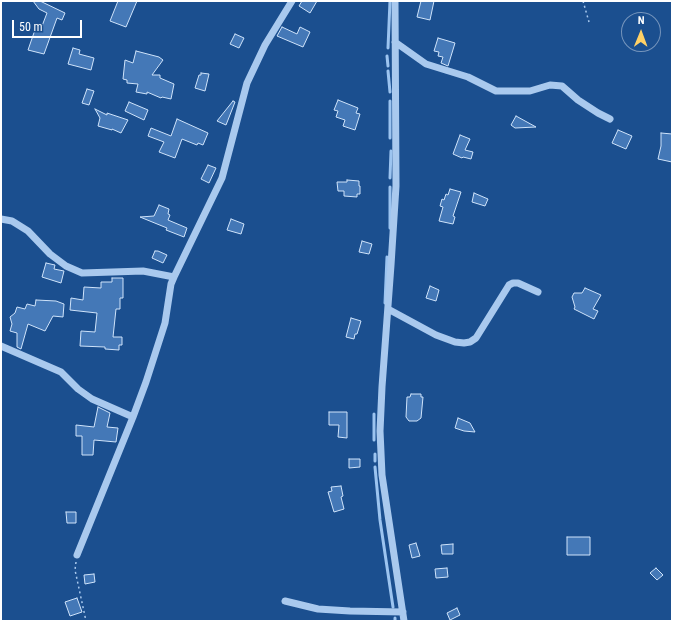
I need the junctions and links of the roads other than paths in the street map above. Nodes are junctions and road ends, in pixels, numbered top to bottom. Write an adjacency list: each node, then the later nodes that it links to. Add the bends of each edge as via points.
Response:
1 (292, 1): 6 (street, via 265,45 247,83 222,178)
2 (395, 1): 3 (street)
3 (395, 42): 4 (street, via 426,64 468,77 496,92 530,91 550,85 562,86 578,100); 8 (street, via 396,186)
4 (610, 119)
5 (1, 219): 6 (street, via 12,221 66,266 82,273 143,271)
6 (174, 277): 10 (street, via 165,323)
7 (538, 292): 8 (street, via 518,283 509,285 476,338 464,343 436,335)
8 (388, 309): 13 (street, via 380,431 382,475)
9 (1, 346): 10 (street, via 61,372 92,399)
10 (133, 418): 11 (street)
11 (76, 554)
12 (285, 601): 13 (street, via 318,609)
13 (402, 612): 14 (street)
14 (404, 621)

